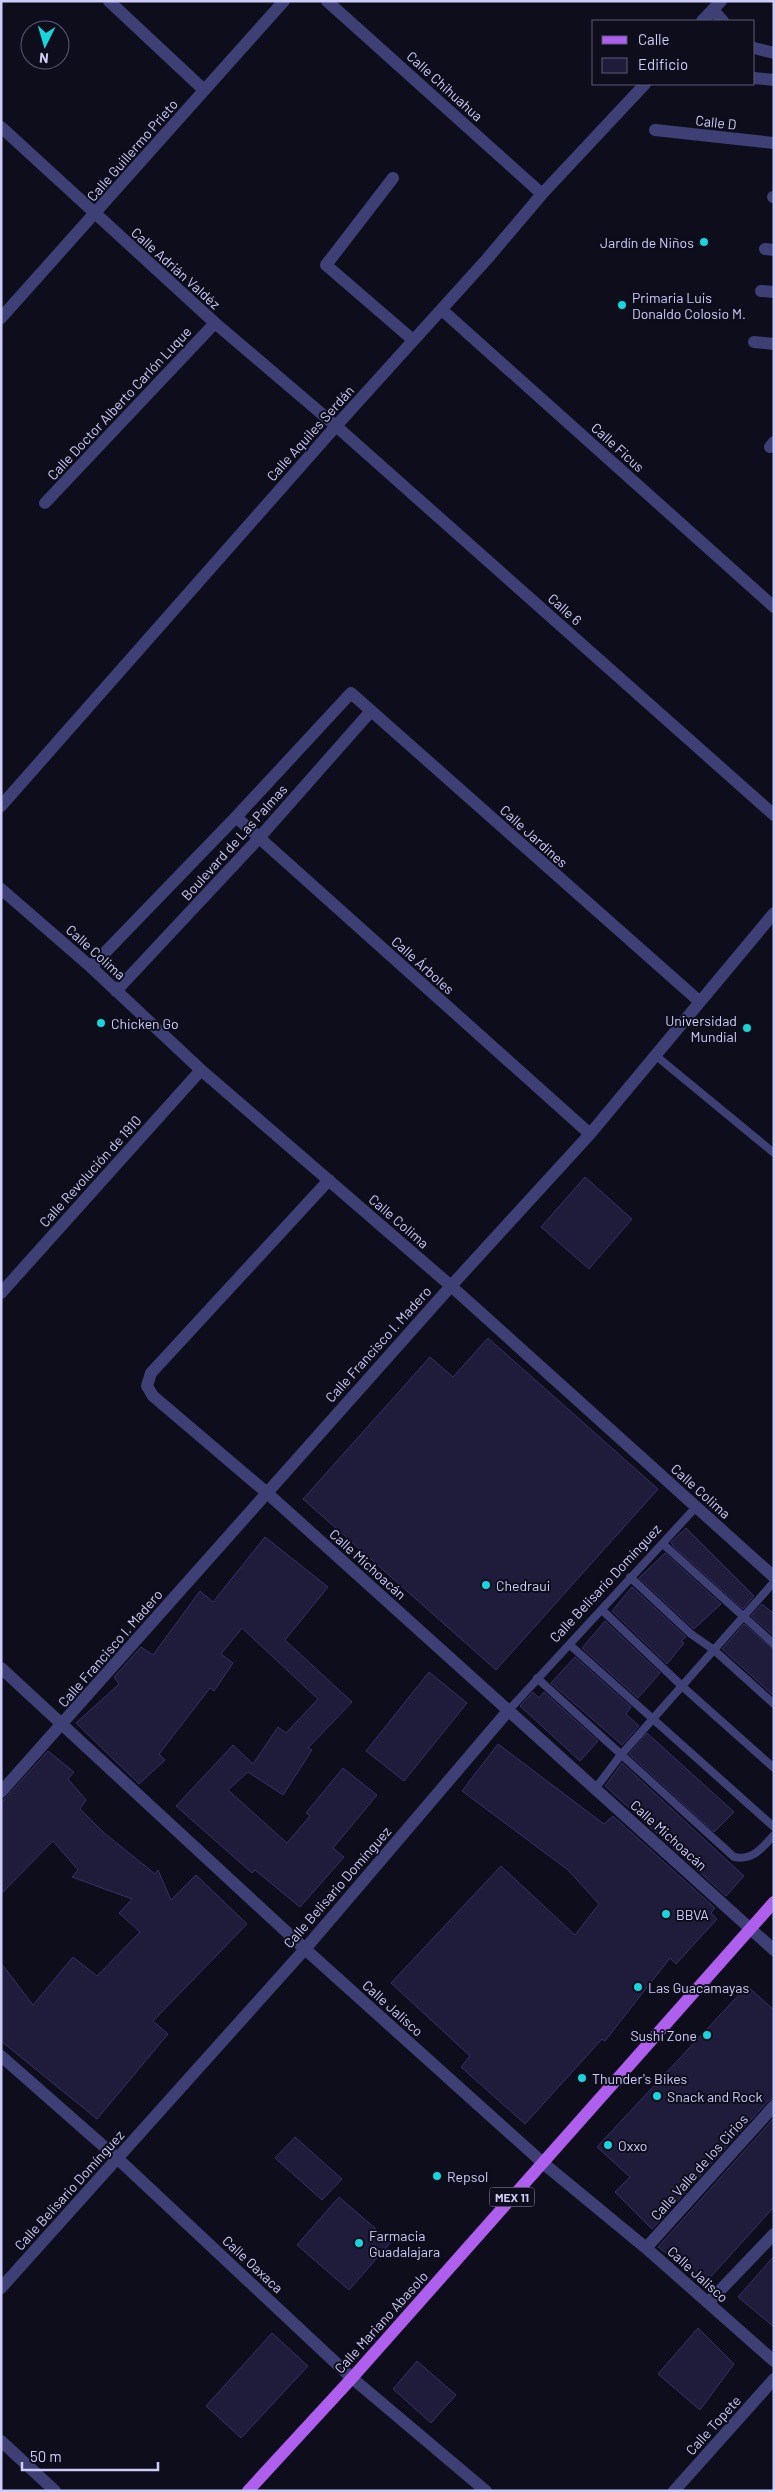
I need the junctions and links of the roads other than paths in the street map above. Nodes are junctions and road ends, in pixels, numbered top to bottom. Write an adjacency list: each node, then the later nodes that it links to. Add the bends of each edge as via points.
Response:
1 (109, 1): 12 (street)
2 (284, 1): 12 (street, Calle Guillermo Prieto)
3 (327, 1): 17 (street, Calle Chihuahua)
4 (717, 5): 5 (street); 6 (street)
5 (703, 20)
6 (723, 20)
7 (755, 48): 8 (street)
8 (774, 53)
9 (755, 78): 10 (street)
10 (774, 80)
11 (644, 85): 17 (street, Calle Aquiles Serdán)
12 (204, 90): 18 (street, Calle Guillermo Prieto)
13 (1, 127): 18 (street, Calle Adrián Valdéz)
14 (655, 130): 15 (street, Calle D)
15 (774, 143)
16 (393, 178): 22 (street, via 326,265)
17 (542, 194): 19 (street, Calle Aquiles Serdán)
18 (95, 214): 20 (street, Calle Guillermo Prieto); 21 (street, Calle Adrián Valdéz)
19 (442, 310): 22 (street, Calle Aquiles Serdán); 27 (street, Calle Ficus)
20 (1, 318)
21 (214, 323): 25 (street, Calle Adrián Valdéz); 26 (street, Calle Doctor Alberto Carlón Luque)
22 (413, 340): 25 (street, Calle Aquiles Serdán)
23 (754, 342): 24 (street)
24 (774, 344)
25 (336, 426): 30 (street, Calle Aquiles Serdán); 31 (street, Calle 6)
26 (45, 503)
27 (774, 608)
28 (351, 693): 29 (street, Calle Jardines); 32 (street, Boulevard de Las Palmas)
29 (371, 710): 33 (street, Boulevard de Las Palmas); 38 (street, Calle Jardines)
30 (1, 806)
31 (774, 815)
32 (236, 817): 33 (street, Calle Árboles); 36 (street, Boulevard de Las Palmas)
33 (259, 838): 37 (street, Boulevard de Las Palmas); 41 (street, Calle Árboles)
34 (1, 889): 36 (street, Calle Colima)
35 (774, 913): 38 (street, Calle Francisco I. Madero)
36 (91, 967): 37 (street, Calle Colima)
37 (116, 991): 40 (street, Calle Colima)
38 (699, 1001): 39 (street, Calle Francisco I. Madero)
39 (655, 1055): 41 (street, Calle Francisco I. Madero); 42 (lane)
40 (201, 1070): 43 (street, Calle Colima); 45 (street, Calle Revolución de 1910)
41 (590, 1134): 44 (street, Calle Francisco I. Madero)
42 (774, 1153)
43 (329, 1180): 44 (street, Calle Colima); 46 (street, Calle Michoacán, via 151,1373 147,1386 153,1396)
44 (451, 1286): 46 (street, Calle Francisco I. Madero); 47 (street, Calle Colima)
45 (2, 1290)
46 (266, 1492): 61 (street, Calle Michoacán); 63 (street, Calle Francisco I. Madero)
47 (696, 1507): 48 (lane, Calle Belisario Domínguez); 50 (street, Calle Colima)
48 (663, 1544): 49 (lane, Calle Belisario Domínguez); 53 (lane)
49 (630, 1576): 52 (lane, Calle Belisario Domínguez); 56 (lane, via 691,1634)
50 (774, 1578)
51 (774, 1582): 53 (lane)
52 (602, 1610): 55 (lane, Calle Belisario Domínguez); 59 (lane)
53 (744, 1616): 54 (lane); 56 (lane)
54 (774, 1644)
55 (570, 1645): 58 (lane, Calle Belisario Domínguez); 62 (lane)
56 (714, 1650): 59 (lane); 60 (lane)
57 (1, 1668): 63 (street, Calle Jalisco)
58 (536, 1678): 61 (lane, Calle Belisario Domínguez); 64 (lane)
59 (683, 1687): 62 (lane); 65 (lane)
60 (774, 1704)
61 (508, 1711): 66 (street, Calle Michoacán); 72 (street, Calle Belisario Domínguez)
62 (653, 1721): 64 (lane); 68 (lane)
63 (64, 1724): 67 (street, Calle Francisco I. Madero); 72 (street, Calle Jalisco)
64 (620, 1756): 66 (lane); 69 (lane, via 734,1858 755,1855)
65 (774, 1768)
66 (595, 1789): 71 (street, Calle Michoacán)
67 (1, 1792)
68 (774, 1827)
69 (774, 1835)
70 (774, 1902): 71 (main road, Calle Mariano Abasolo / MEX 11)
71 (750, 1929): 73 (street, Calle Michoacán); 77 (main road, Calle Mariano Abasolo / MEX 11)
72 (305, 1948): 76 (street, Calle Belisario Domínguez); 77 (street, Calle Jalisco)
73 (774, 1950)
74 (1, 2056): 76 (street, Calle Oaxaca)
75 (774, 2106): 79 (street, Calle Valle de los Cirios)
76 (117, 2158): 80 (street, Calle Belisario Domínguez); 83 (street, Calle Oaxaca)
77 (543, 2163): 79 (street, Calle Jalisco); 83 (main road, Calle Mariano Abasolo / MEX 11)
78 (774, 2234): 81 (street)
79 (646, 2248): 81 (street, Calle Jalisco)
80 (1, 2288)
81 (708, 2303): 82 (street, Calle Jalisco)
82 (774, 2361)
83 (352, 2378): 87 (main road, Calle Mariano Abasolo / MEX 11); 88 (street, Calle Oaxaca)
84 (774, 2379): 89 (street, Calle Topete)
85 (1, 2441): 86 (street)
86 (55, 2491)
87 (248, 2491)
88 (486, 2491)
89 (674, 2491)

